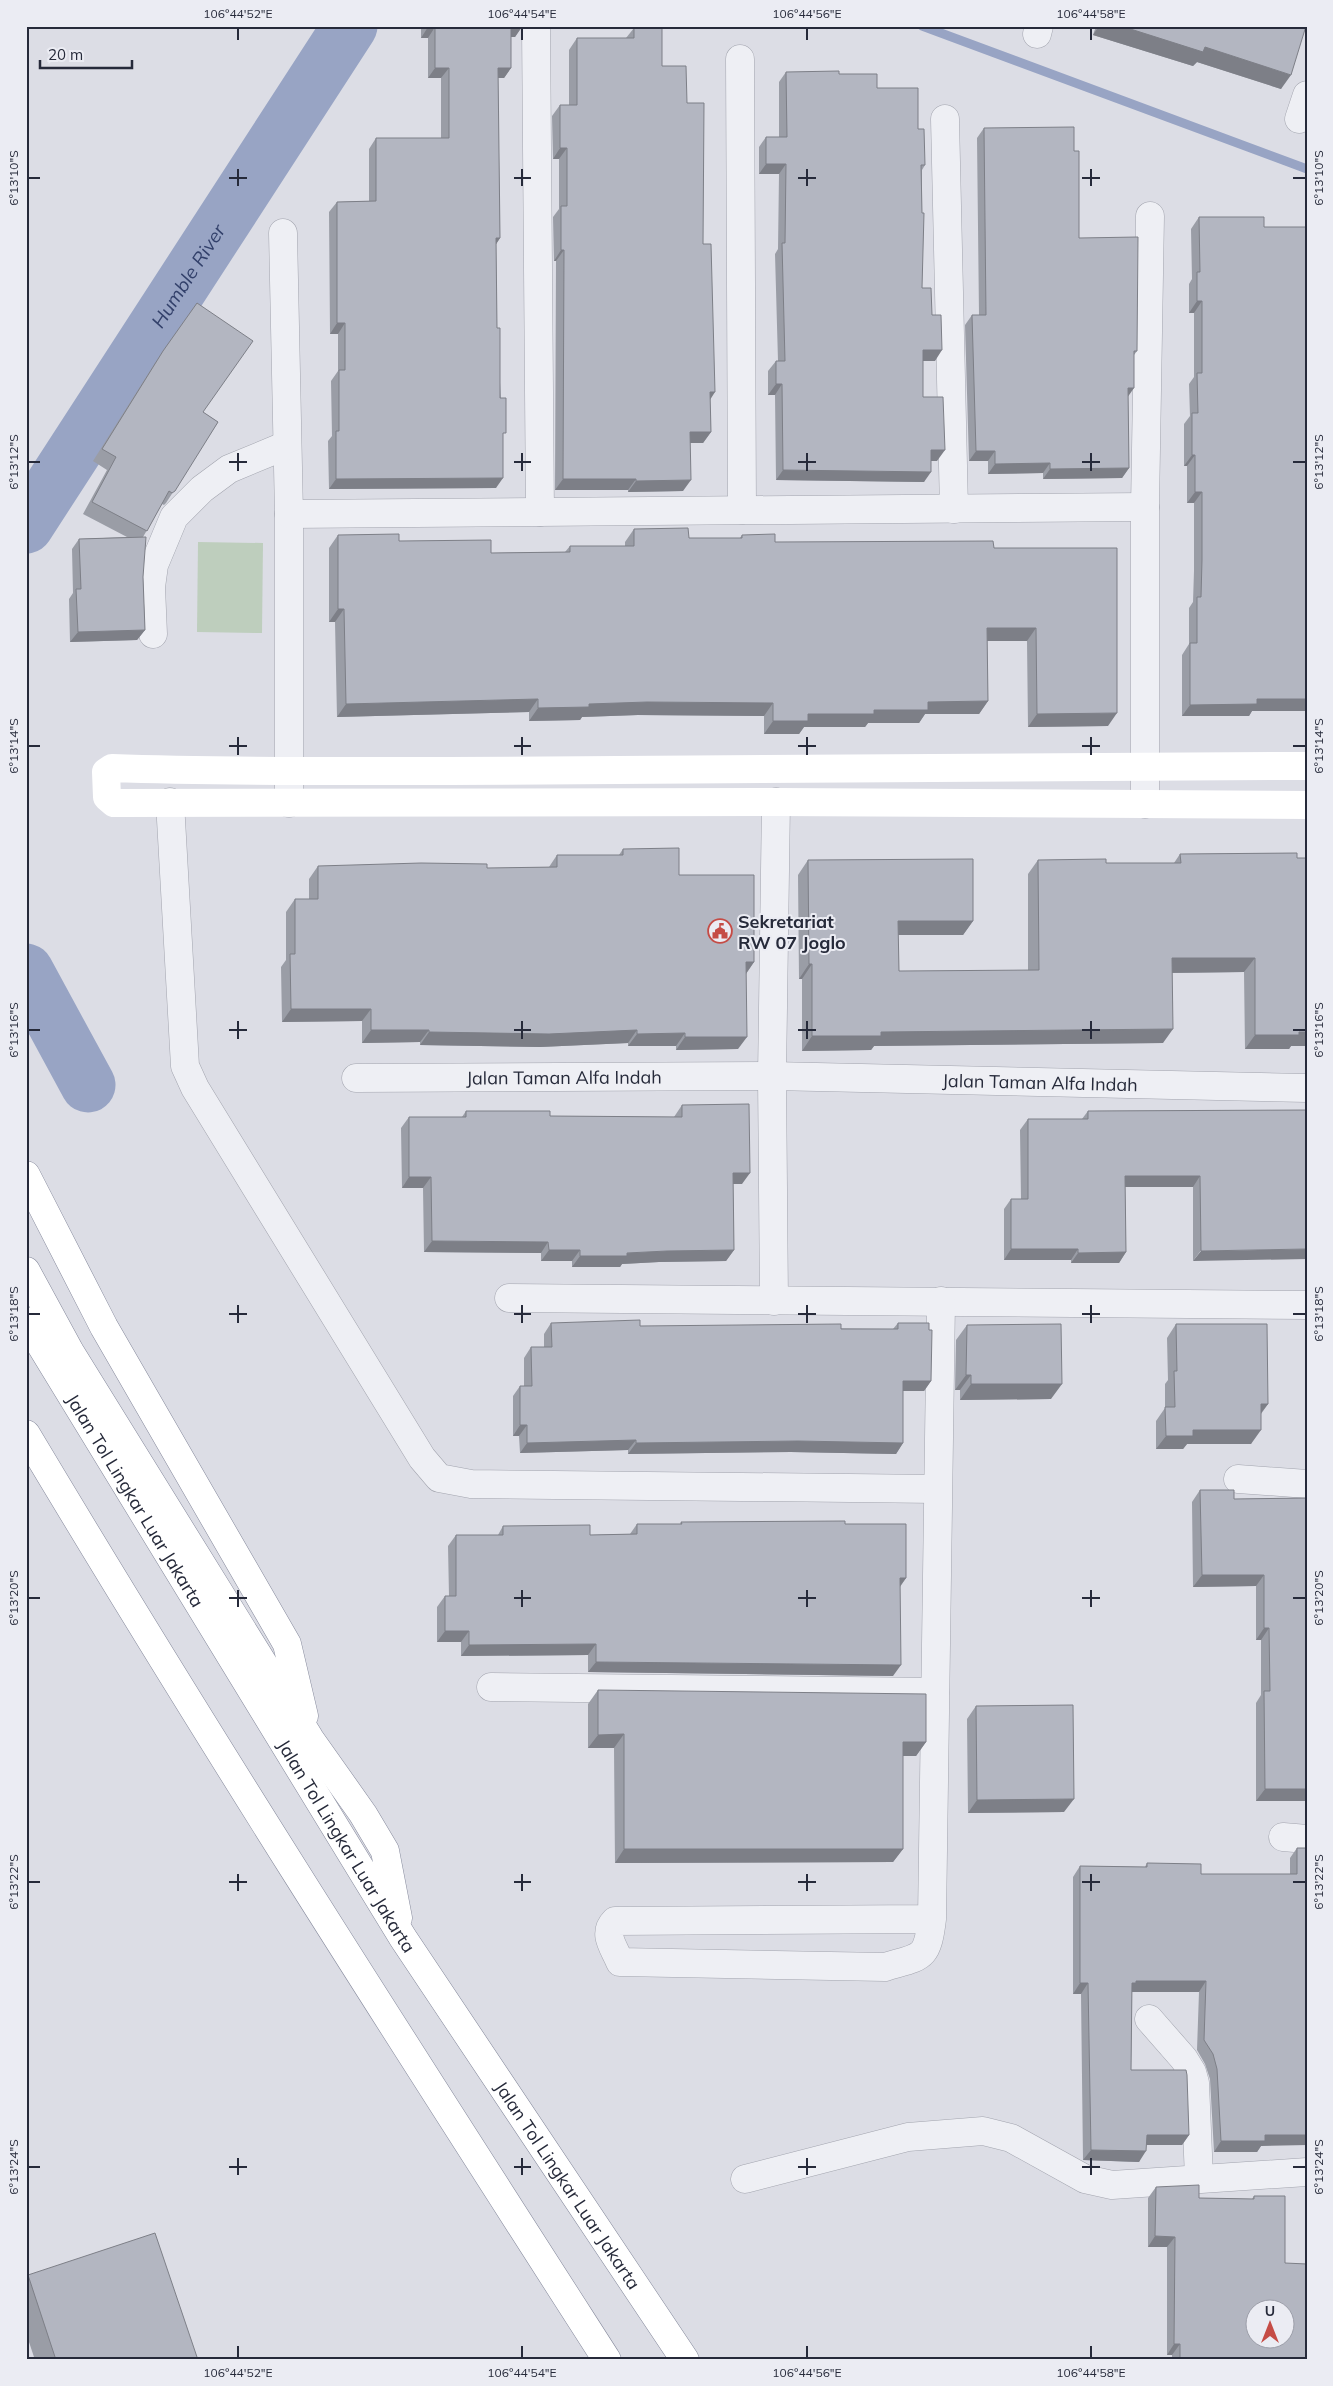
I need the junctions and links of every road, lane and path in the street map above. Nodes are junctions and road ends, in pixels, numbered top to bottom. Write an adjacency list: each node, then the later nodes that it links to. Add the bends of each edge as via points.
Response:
1 (536, 26): 10 (street)
2 (740, 59): 9 (street)
3 (945, 119): 8 (street)
4 (1150, 216): 7 (street)
5 (283, 233): 6 (street)
6 (287, 445): 11 (street); 12 (street, via 228,470 202,489 174,517 154,565 151,587)
7 (1145, 507): 8 (street); 13 (street)
8 (954, 509): 9 (street)
9 (742, 510): 10 (street)
10 (540, 512): 11 (street)
11 (289, 514): 15 (street)
12 (153, 634)
13 (1145, 766): 14 (main road); 15 (main road); 19 (street)
14 (1307, 766)
15 (289, 771): 16 (main road, via 107,770 107,797 110,802); 18 (street)
16 (170, 802): 18 (main road); 34 (street, via 184,1066 422,1458 439,1478 471,1484)
17 (776, 802): 18 (main road); 19 (main road); 21 (street)
18 (289, 803)
19 (1145, 804): 20 (main road)
20 (1307, 805)
21 (772, 1076): 22 (street, Jalan Taman Alfa Indah); 23 (street, Jalan Taman Alfa Indah); 27 (street)
22 (356, 1078)
23 (1307, 1088)
24 (26, 1175): 37 (main road, via 104,1327 287,1644)
25 (26, 1271): 37 (main road, via 70,1352)
26 (509, 1298): 27 (street)
27 (774, 1301): 28 (street)
28 (941, 1301): 29 (street); 34 (street)
29 (1307, 1305)
30 (26, 1321): 39 (main road, Jalan Tol Lingkar Luar Jakarta)
31 (26, 1434): 44 (main road, via 145,1633 303,1886)
32 (1238, 1479): 33 (street)
33 (1307, 1484)
34 (937, 1489): 36 (street)
35 (491, 1687): 36 (street)
36 (935, 1692): 38 (street)
37 (310, 1739): 39 (main road, via 385,1851)
38 (932, 1919): 38 (street, via 929,1945 921,1956 885,1967 620,1962 608,1933 616,1921)
39 (403, 1938): 45 (main road, Jalan Tol Lingkar Luar Jakarta)
40 (1149, 2018): 42 (street, via 1192,2072)
41 (1307, 2172): 42 (street)
42 (1199, 2178): 43 (street, via 1112,2185 1085,2179 1011,2138 983,2131 908,2137)
43 (745, 2179)
44 (607, 2360)
45 (685, 2360)

